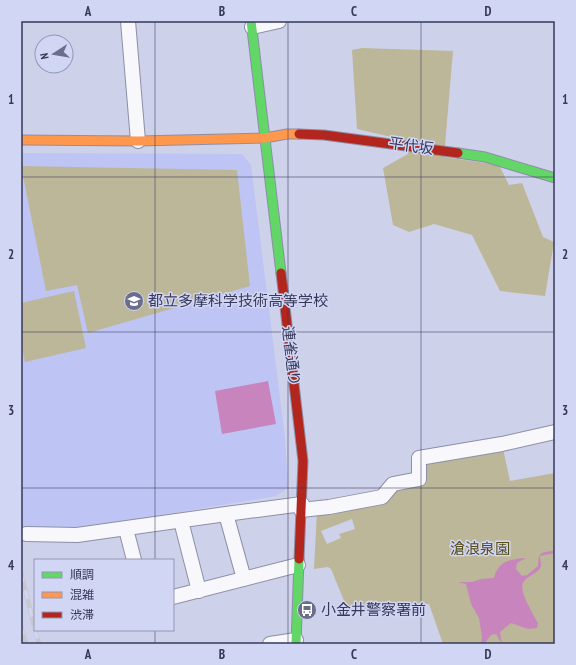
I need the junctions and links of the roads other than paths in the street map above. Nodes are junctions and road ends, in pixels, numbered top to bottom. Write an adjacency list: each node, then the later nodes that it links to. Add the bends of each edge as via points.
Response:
1 (128, 21): 6 (street)
2 (279, 21): 3 (street)
3 (252, 24): 4 (main road, 連雀通り)
4 (265, 138): 6 (main road, 平代坂); 7 (main road, 平代坂, via 287,134 324,135 410,146 485,157); 9 (main road, 連雀通り, via 303,461)
5 (21, 140): 6 (main road, 平代坂)
6 (138, 141)
7 (555, 178)
8 (555, 432): 9 (street, via 419,458 419,479 393,484 382,497 329,507)
9 (301, 507): 10 (street); 15 (main road, 連雀通り)
10 (226, 514): 11 (street); 16 (street)
11 (181, 521): 12 (street); 17 (street)
12 (126, 529): 13 (street, via 77,535); 14 (street)
13 (26, 534)
14 (134, 559)
15 (298, 565): 16 (street); 19 (main road, 連雀通り)
16 (244, 578): 17 (street)
17 (199, 591): 18 (street)
18 (174, 597)
19 (296, 642): 20 (street)
20 (270, 644)

